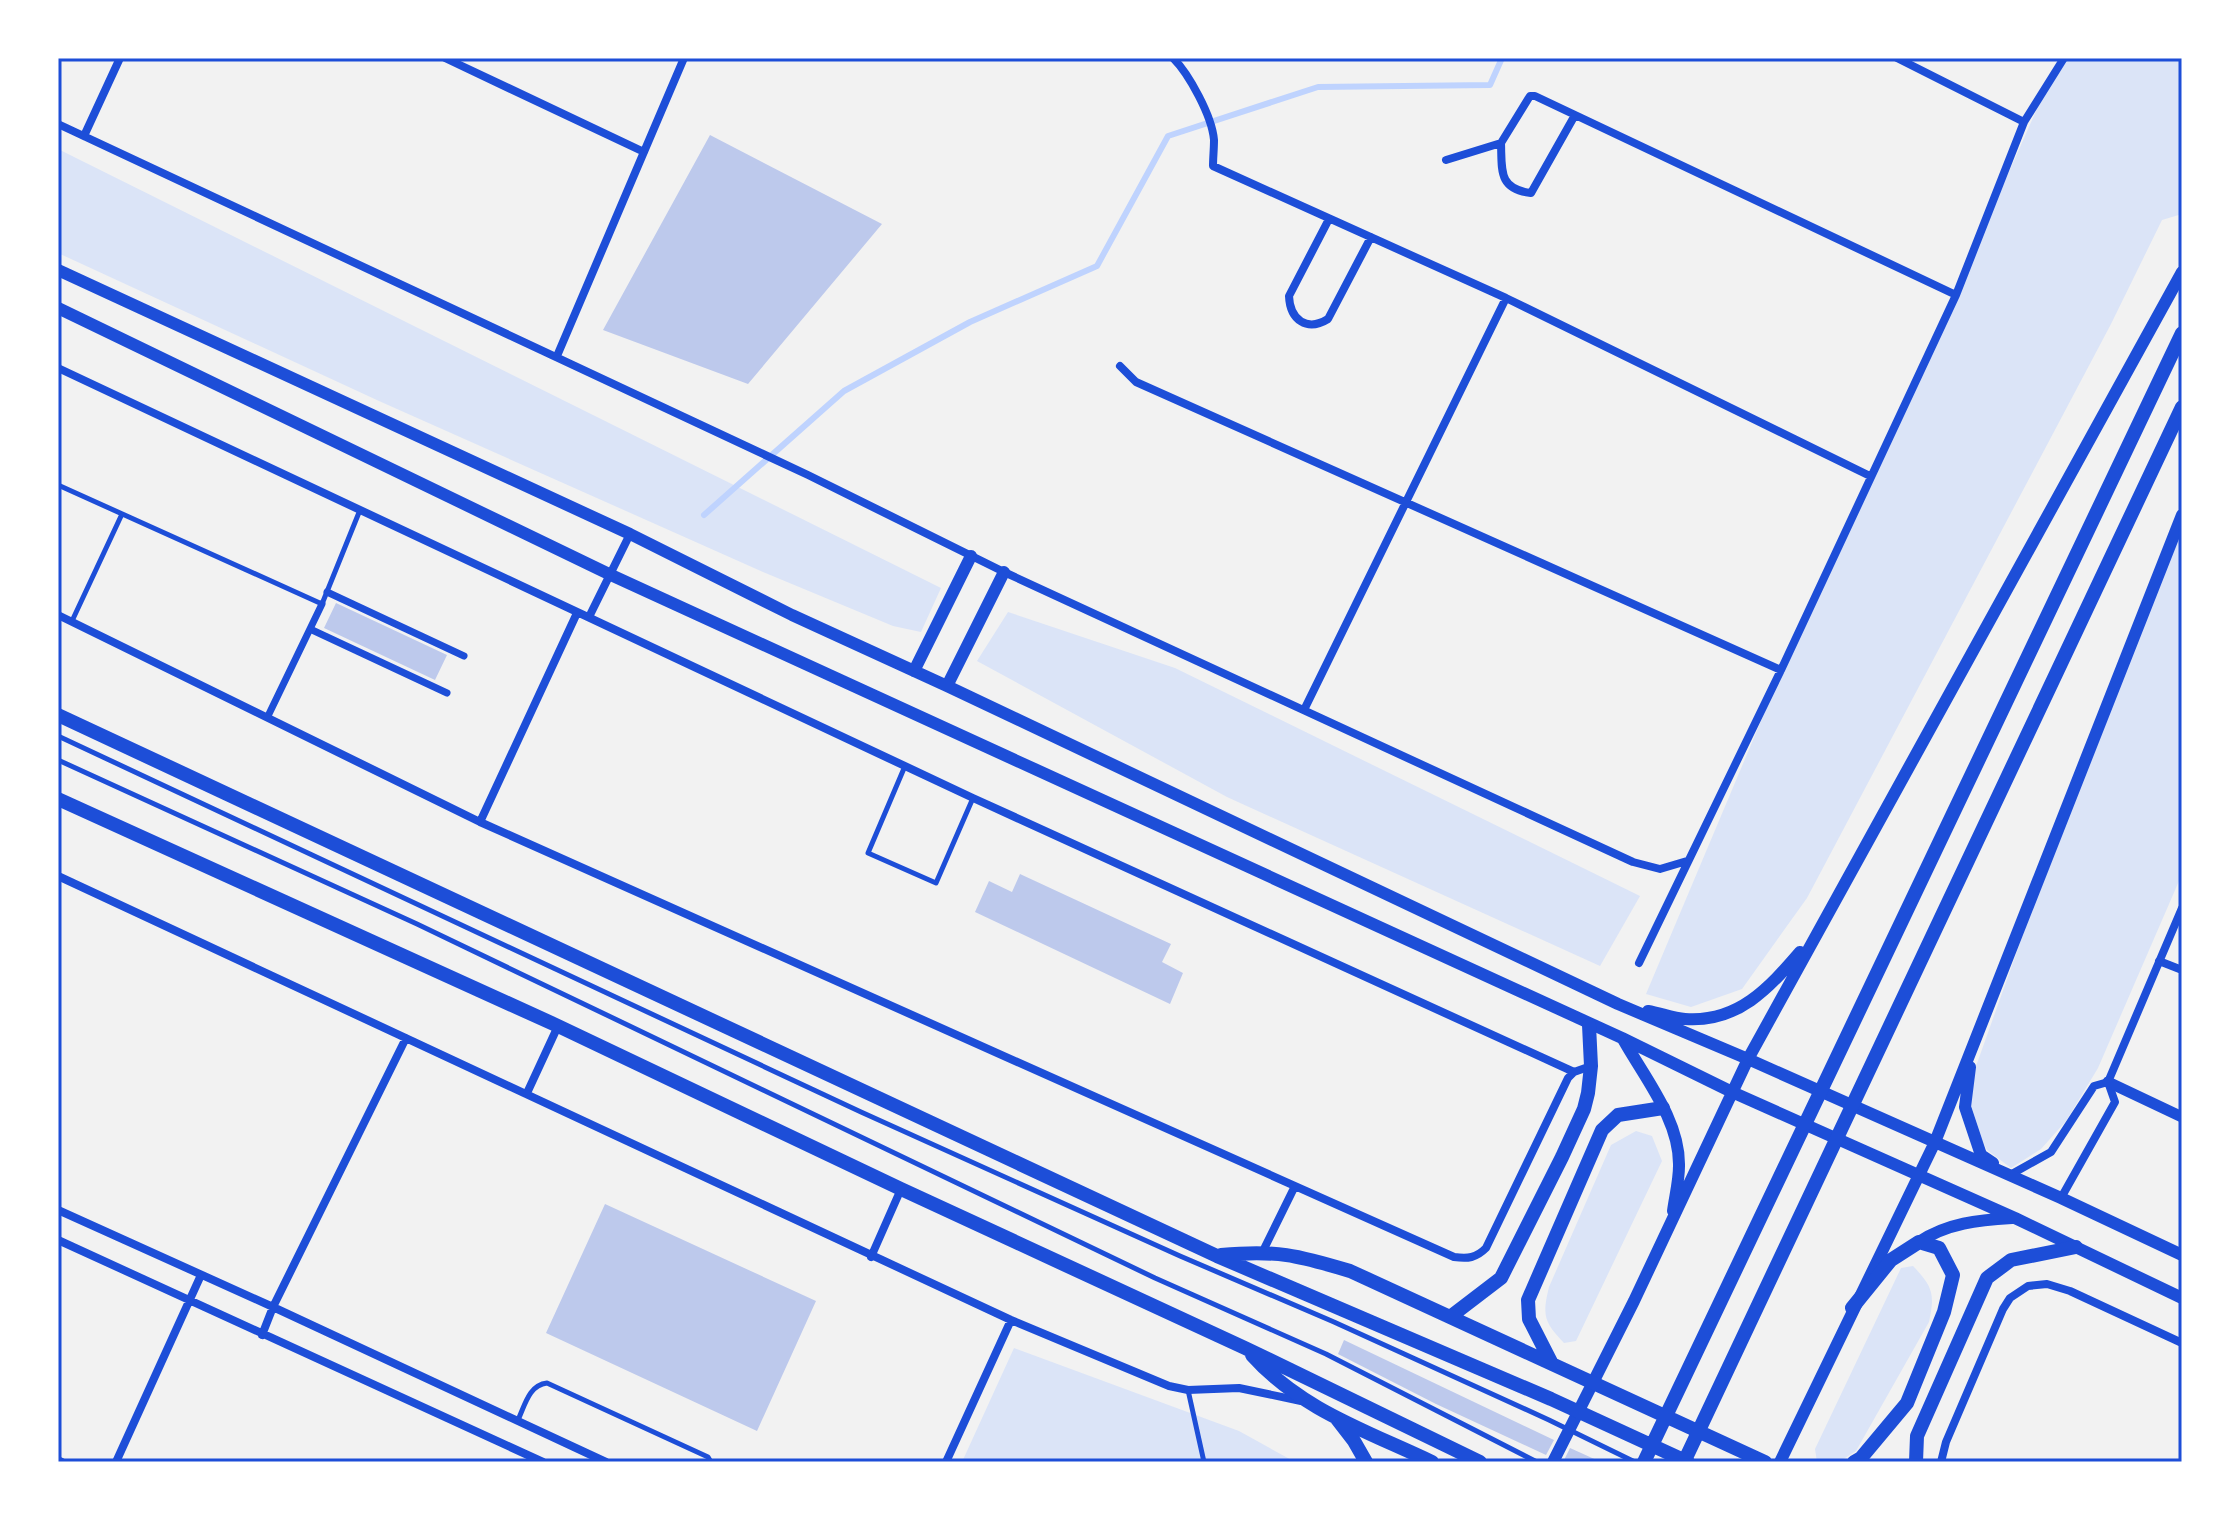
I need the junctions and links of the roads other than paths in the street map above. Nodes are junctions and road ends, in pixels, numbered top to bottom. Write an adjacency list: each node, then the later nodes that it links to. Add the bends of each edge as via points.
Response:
1 (120, 58): 10 (street)
2 (445, 58): 12 (street)
3 (684, 58): 12 (street)
4 (1173, 58): 14 (street, via 1197,94 1213,136 1213,166)
5 (1897, 58): 8 (street)
6 (2064, 58): 8 (street)
7 (1575, 115): 11 (street, via 1530,96); 11 (street, via 1531,193 1518,191 1504,178); 18 (street)
8 (2024, 122): 18 (street)
9 (58, 124): 10 (street)
10 (84, 136): 22 (street)
11 (1501, 143): 13 (street)
12 (644, 152): 22 (street)
13 (1446, 160)
14 (1329, 219): 15 (street); 15 (street, via 1289,296 1290,310 1308,324 1328,319)
15 (1371, 237): 19 (street)
16 (58, 270): 32 (main road)
17 (2182, 272): 60 (main road)
18 (1956, 295): 26 (street)
19 (1506, 298): 26 (street); 28 (street)
20 (58, 308): 35 (main road)
21 (2182, 333): 121 (main road)
22 (557, 356): 33 (street)
23 (1120, 366): 28 (street, via 1136,382)
24 (58, 368): 29 (street)
25 (2182, 407): 122 (main road)
26 (1870, 476): 44 (street)
27 (58, 485): 30 (lane)
28 (1404, 503): 44 (street); 48 (street)
29 (360, 510): 36 (lane); 38 (street)
30 (122, 514): 37 (lane); 41 (lane)
31 (2182, 515): 69 (main road)
32 (630, 534): 35 (street); 45 (main road)
33 (971, 556): 34 (street); 45 (main road)
34 (1004, 572): 46 (main road); 48 (street)
35 (611, 575): 40 (street); 65 (main road)
36 (327, 592): 37 (lane); 43 (street)
37 (322, 604): 42 (street)
38 (577, 613): 40 (street); 56 (street)
39 (58, 615): 41 (street)
40 (589, 617): 53 (street)
41 (72, 621): 50 (street)
42 (310, 629): 47 (street); 50 (street)
43 (464, 656)
44 (1781, 670): 57 (street)
45 (914, 671): 46 (main road)
46 (947, 686): 64 (main road)
47 (447, 693)
48 (1304, 710): 57 (street, via 1633,862 1660,869)
49 (58, 715): 92 (main road)
50 (268, 716): 56 (street)
51 (58, 736): 120 (lane, via 861,1112)
52 (58, 760): 118 (lane, via 1326,1354)
53 (905, 766): 54 (street); 54 (lane, via 868,853 936,883)
54 (973, 798): 72 (street)
55 (58, 799): 66 (main road)
56 (480, 822): 81 (street)
57 (1687, 861): 62 (street)
58 (58, 876): 67 (street)
59 (2182, 908): 61 (street)
60 (1815, 935): 64 (main road, via 1771,986 1727,1014 1686,1019); 70 (main road)
61 (2159, 961): 63 (street); 73 (street)
62 (1639, 963)
63 (2182, 970)
64 (1618, 1004): 70 (main road)
65 (1589, 1025): 68 (main road); 71 (main road)
66 (558, 1026): 75 (street); 82 (main road)
67 (406, 1038): 75 (street); 97 (street)
68 (1622, 1038): 74 (main road); 76 (main road)
69 (1972, 1052): 78 (main road); 79 (main road, via 1965,1107 1981,1155)
70 (1748, 1059): 74 (main road); 78 (main road)
71 (1591, 1066): 72 (street); 99 (main road, via 1584,1109 1501,1278)
72 (1574, 1072): 81 (street, via 1479,1256 1454,1257)
73 (2108, 1082): 77 (street); 79 (street, via 2094,1086 2051,1152); 83 (street, via 2115,1102)
74 (1732, 1092): 80 (main road); 86 (main road)
75 (527, 1093): 93 (street)
76 (1663, 1108): 86 (main road, via 1679,1165); 104 (main road, via 1618,1115 1602,1130 1528,1300 1529,1319)
77 (2182, 1117)
78 (1935, 1142): 79 (main road); 80 (main road)
79 (2010, 1175): 83 (main road)
80 (1917, 1176): 85 (main road); 98 (main road)
81 (1294, 1188): 90 (street)
82 (901, 1189): 93 (street); 103 (main road)
83 (2061, 1198): 91 (main road)
84 (58, 1210): 94 (street)
85 (2015, 1218): 88 (main road, via 1975,1220 1933,1232); 89 (main road)
86 (1670, 1226): 119 (main road)
87 (58, 1240): 96 (street)
88 (1919, 1242): 98 (main road, via 1891,1260); 125 (main road, via 1939,1248 1953,1275 1944,1312 1907,1403)
89 (2076, 1247): 95 (main road); 126 (main road, via 2011,1260 1987,1278 1917,1436)
90 (1263, 1251): 92 (main road); 99 (main road, via 1296,1254 1350,1271)
91 (2182, 1255)
92 (1217, 1256): 122 (main road)
93 (871, 1257): 100 (street)
94 (201, 1275): 96 (street); 97 (street)
95 (2182, 1298)
96 (190, 1302): 101 (street); 109 (street)
97 (273, 1307): 101 (street); 108 (street)
98 (1852, 1308): 124 (main road)
99 (1450, 1317): 104 (main road)
100 (1011, 1320): 105 (street); 113 (street)
101 (262, 1335): 110 (street)
102 (2182, 1343): 127 (street, via 2070,1291 2038,1284 2018,1290 2003,1309)
103 (1245, 1348): 106 (main road); 117 (main road)
104 (1558, 1368): 123 (main road)
105 (1188, 1390): 106 (street, via 1239,1388); 114 (lane)
106 (1305, 1402): 107 (main road)
107 (1335, 1416): 115 (main road); 116 (main road)
108 (517, 1421): 111 (street); 112 (lane, via 531,1390 547,1383)
109 (116, 1462)
110 (543, 1462)
111 (606, 1462)
112 (711, 1462)
113 (946, 1462)
114 (1204, 1462)
115 (1366, 1462)
116 (1432, 1462)
117 (1480, 1462)
118 (1537, 1462)
119 (1553, 1462)
120 (1635, 1462)
121 (1644, 1462)
122 (1686, 1462)
123 (1765, 1462)
124 (1780, 1462)
125 (1854, 1462)
126 (1916, 1462)
127 (1941, 1462)

